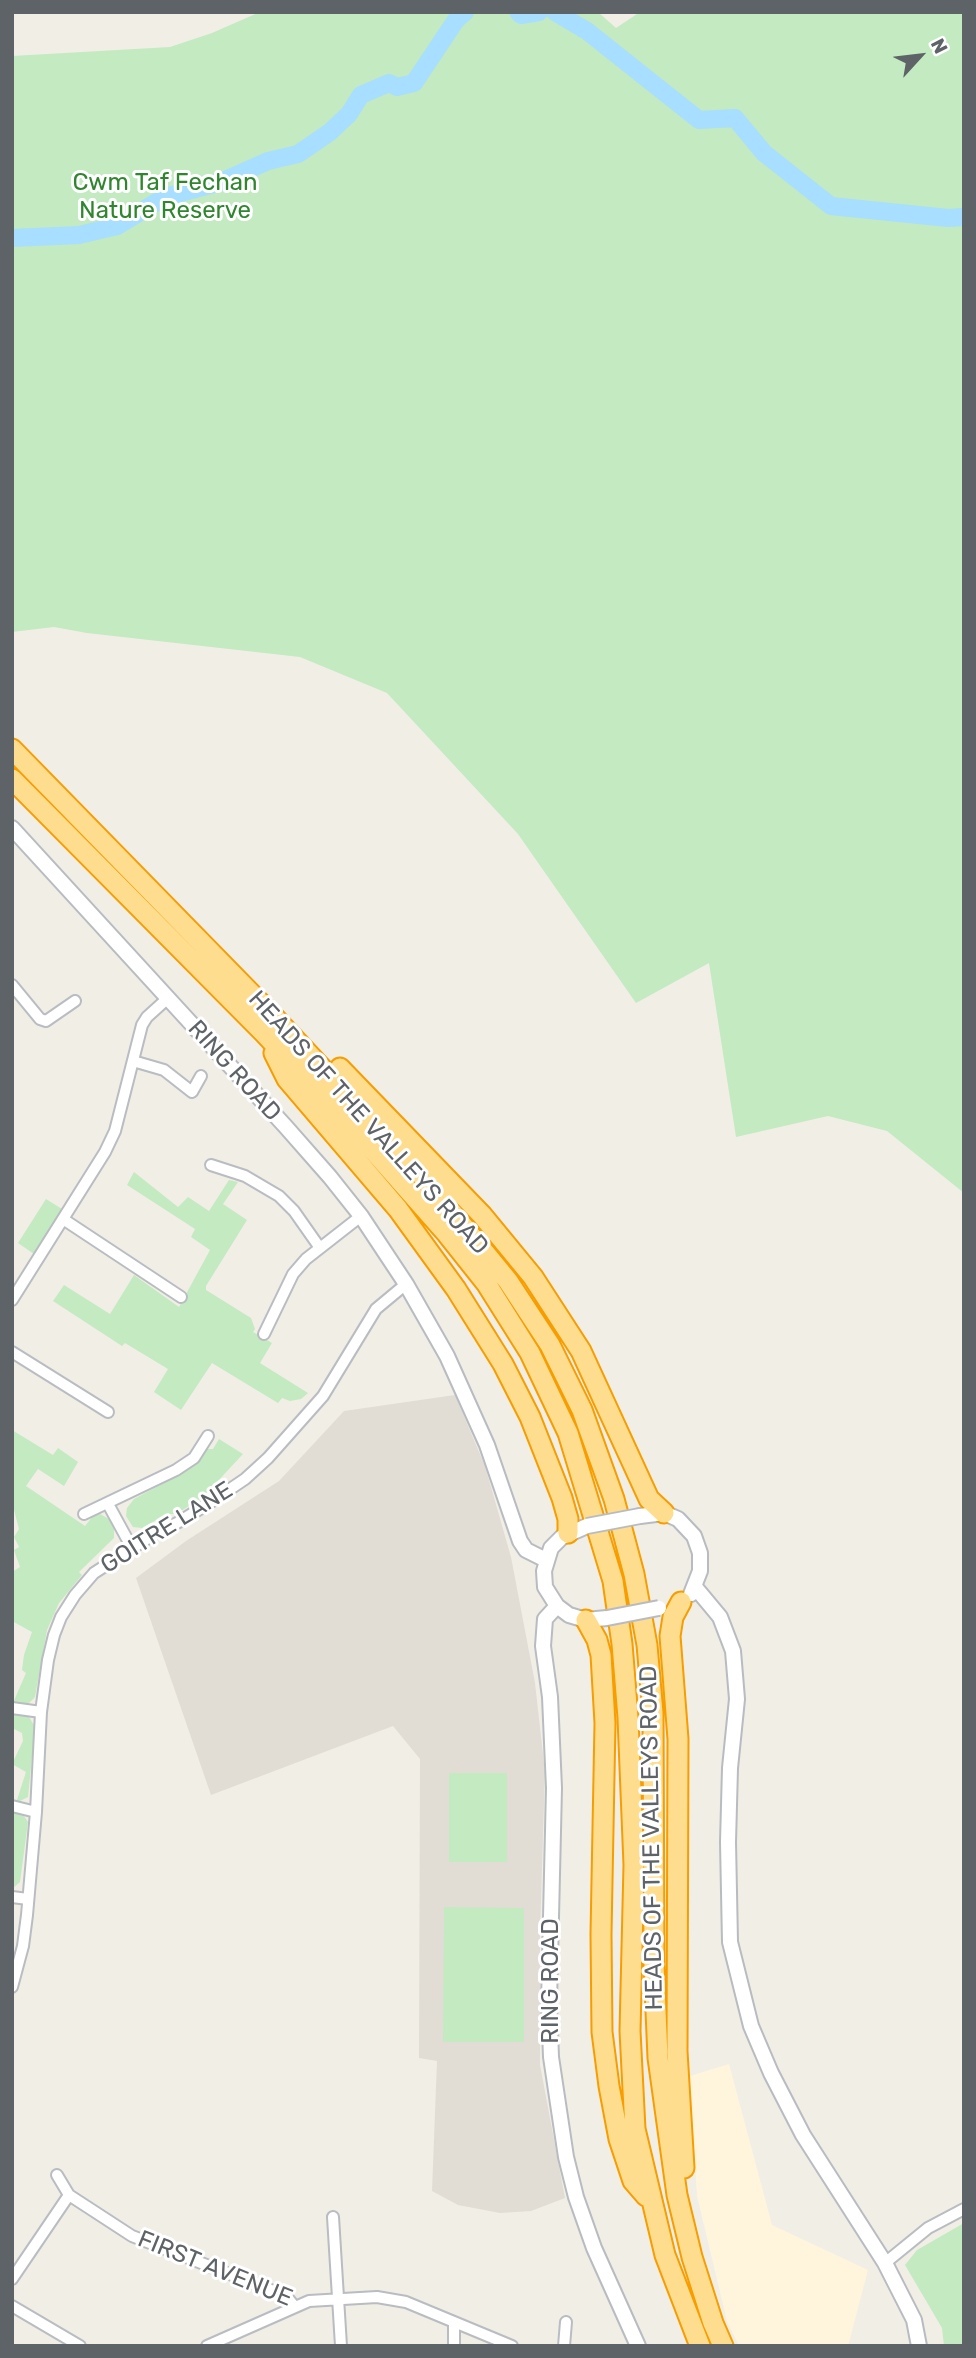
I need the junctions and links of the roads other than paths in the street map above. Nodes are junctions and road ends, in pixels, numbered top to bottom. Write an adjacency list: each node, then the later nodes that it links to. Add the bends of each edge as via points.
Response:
1 (12, 749): 7 (highway, HEADS OF THE VALLEYS ROAD)
2 (12, 779): 7 (highway, HEADS OF THE VALLEYS ROAD)
3 (12, 828): 5 (street, RING ROAD)
4 (12, 985): 6 (street, via 46,1021)
5 (168, 998): 8 (street, via 147,1017); 11 (street, RING ROAD)
6 (75, 1001)
7 (269, 1025): 22 (highway, via 311,1039 482,1215 533,1277 581,1351 649,1499); 24 (highway, via 287,1079 398,1209 503,1364 530,1417 568,1519); 39 (highway, HEADS OF THE VALLEYS ROAD, via 418,1171 508,1281 550,1345 582,1410 614,1499 647,1645 653,1713 658,2058); 40 (highway, HEADS OF THE VALLEYS ROAD, via 486,1283 530,1353 568,1433 613,1581 622,1644 634,1852 630,2031 635,2129)
8 (133, 1061): 9 (street, via 164,1070 192,1092); 12 (street, via 115,1131)
9 (201, 1076)
10 (211, 1165): 13 (street, via 245,1176 279,1196)
11 (360, 1216): 13 (street); 14 (street, RING ROAD)
12 (63, 1219): 15 (street); 16 (street)
13 (320, 1248): 17 (street, via 293,1274)
14 (406, 1284): 25 (street, GOITRE LANE, via 376,1309 323,1396 268,1458 211,1502); 26 (street, RING ROAD, via 447,1356 487,1446 520,1541 534,1556)
15 (181, 1297)
16 (12, 1300)
17 (264, 1334)
18 (12, 1352): 19 (street)
19 (107, 1412)
20 (208, 1436): 21 (street, via 194,1458)
21 (108, 1504): 23 (street); 25 (street)
22 (664, 1513): 24 (street, bridge); 27 (street, via 678,1518 694,1536 700,1553 700,1571)
23 (84, 1514)
24 (578, 1530): 26 (street, via 551,1548)
25 (132, 1548): 31 (street, GOITRE LANE, via 94,1573 61,1617 48,1660)
26 (546, 1560): 28 (street, via 545,1587)
27 (688, 1594): 29 (street, bridge, via 659,1608); 39 (highway, via 673,1617 670,1636 678,1739 677,2051 685,2174); 43 (street, via 720,1616 733,1651 737,1699 728,1829 730,1942 747,2011 771,2073 803,2135)
28 (557, 1606): 29 (street); 56 (street, RING ROAD, via 545,1619 544,1646 554,1788 551,2057 576,2197)
29 (586, 1620): 40 (highway, via 601,1655 605,1723 602,2032 619,2139 634,2181)
30 (12, 1708): 31 (street)
31 (41, 1712): 33 (street, GOITRE LANE)
32 (12, 1807): 33 (street)
33 (36, 1812): 35 (street, GOITRE LANE)
34 (12, 1897): 35 (street)
35 (28, 1899): 36 (street, GOITRE LANE)
36 (12, 1987)
37 (57, 2175): 38 (street, FIRST AVENUE)
38 (69, 2195): 44 (street); 47 (street, FIRST AVENUE, via 132,2236 286,2296)
39 (677, 2195): 58 (highway, HEADS OF THE VALLEYS ROAD, via 692,2257)
40 (651, 2203): 57 (highway, HEADS OF THE VALLEYS ROAD, via 664,2255)
41 (964, 2209): 43 (street, via 928,2228)
42 (333, 2217): 45 (street)
43 (885, 2263): 59 (street, via 914,2319)
44 (12, 2279)
45 (339, 2298): 47 (street, FIRST AVENUE); 48 (street, FIRST AVENUE, via 406,2302); 52 (street)
46 (12, 2306): 50 (street)
47 (295, 2307): 51 (street)
48 (454, 2322): 53 (street); 54 (street, FIRST AVENUE)
49 (566, 2322): 55 (street)
50 (80, 2346)
51 (207, 2346)
52 (341, 2346)
53 (454, 2346)
54 (512, 2346)
55 (564, 2346)
56 (638, 2346)
57 (700, 2346)
58 (723, 2346)
59 (919, 2346)

